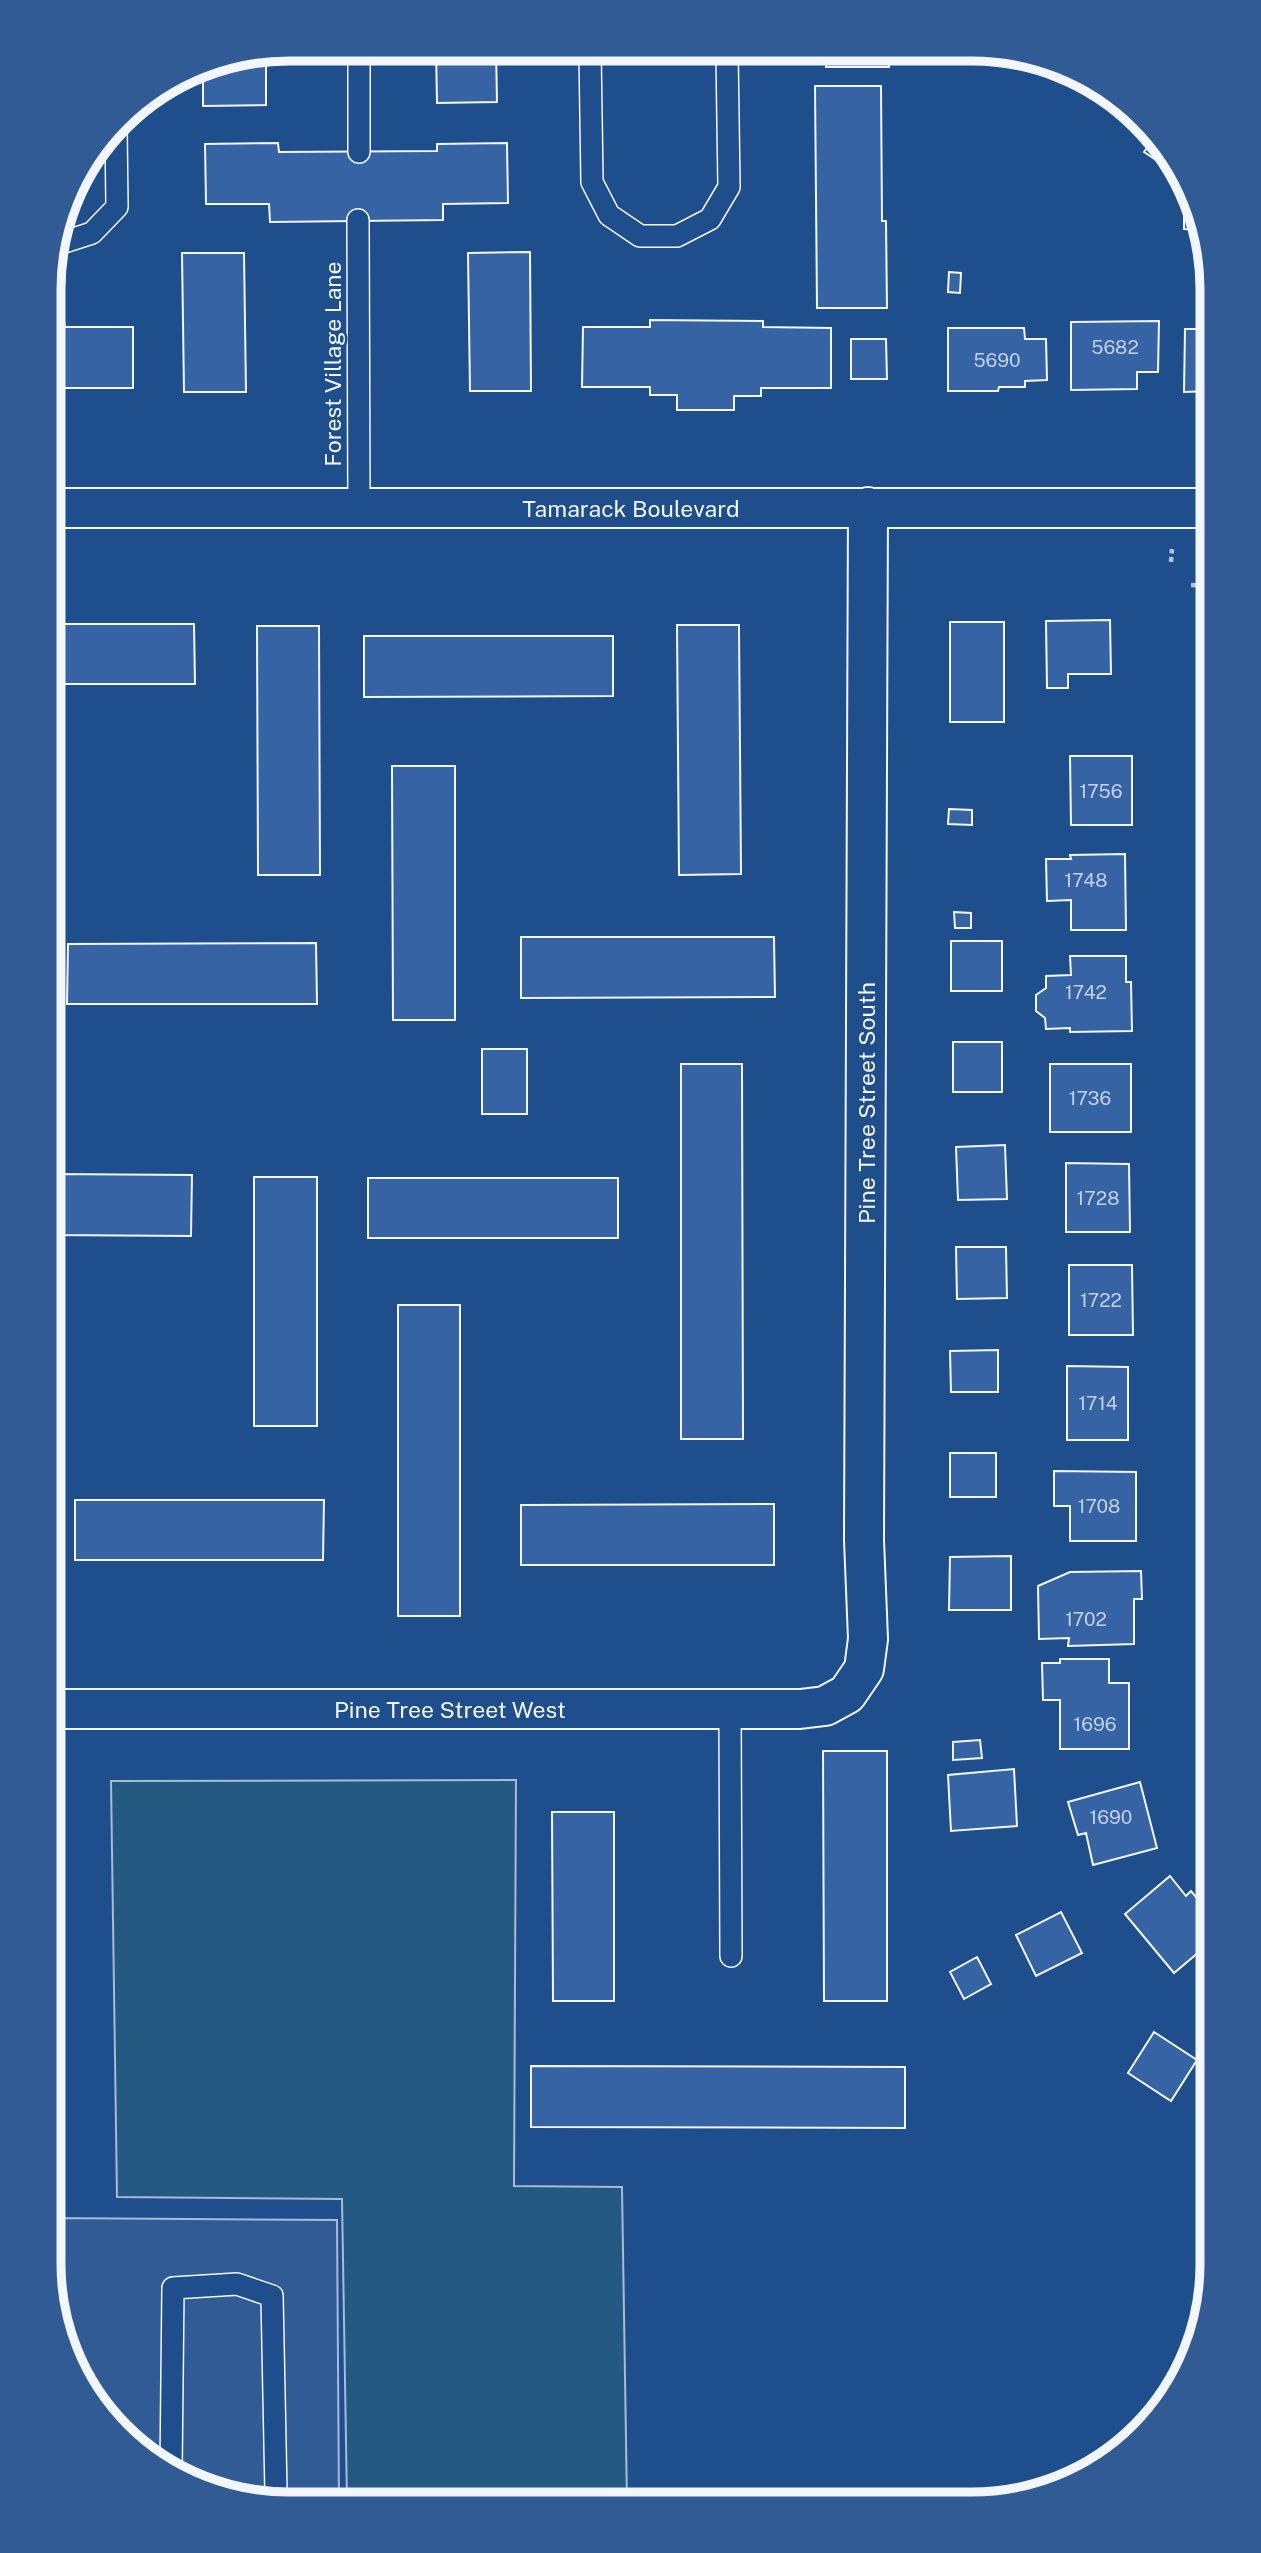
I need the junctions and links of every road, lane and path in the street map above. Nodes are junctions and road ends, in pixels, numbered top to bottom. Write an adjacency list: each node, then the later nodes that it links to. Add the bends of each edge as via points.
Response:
1 (359, 61): 5 (lane)
2 (590, 61): 3 (lane, via 592,182 609,215 640,236 677,236 710,219 729,187)
3 (727, 61)
4 (116, 141): 7 (lane, via 117,207 92,233)
5 (359, 152)
6 (358, 220): 10 (lane, Forest Village Lane)
7 (67, 241)
8 (868, 507): 10 (street, Tamarack Boulevard); 11 (street, Tamarack Boulevard); 14 (street, Pine Tree Street South, via 864,1526 868,1639 864,1670)
9 (62, 508): 10 (street, Tamarack Boulevard)
10 (359, 508)
11 (1200, 508)
12 (1191, 585): 13 (path)
13 (1200, 585)
14 (847, 1694): 16 (street, Pine Tree Street West, via 825,1706)
15 (61, 1709): 16 (street, Pine Tree Street West)
16 (730, 1709): 17 (lane)
17 (731, 1956)
18 (171, 2459): 19 (lane, via 173,2288 237,2284 272,2296)
19 (276, 2491)

